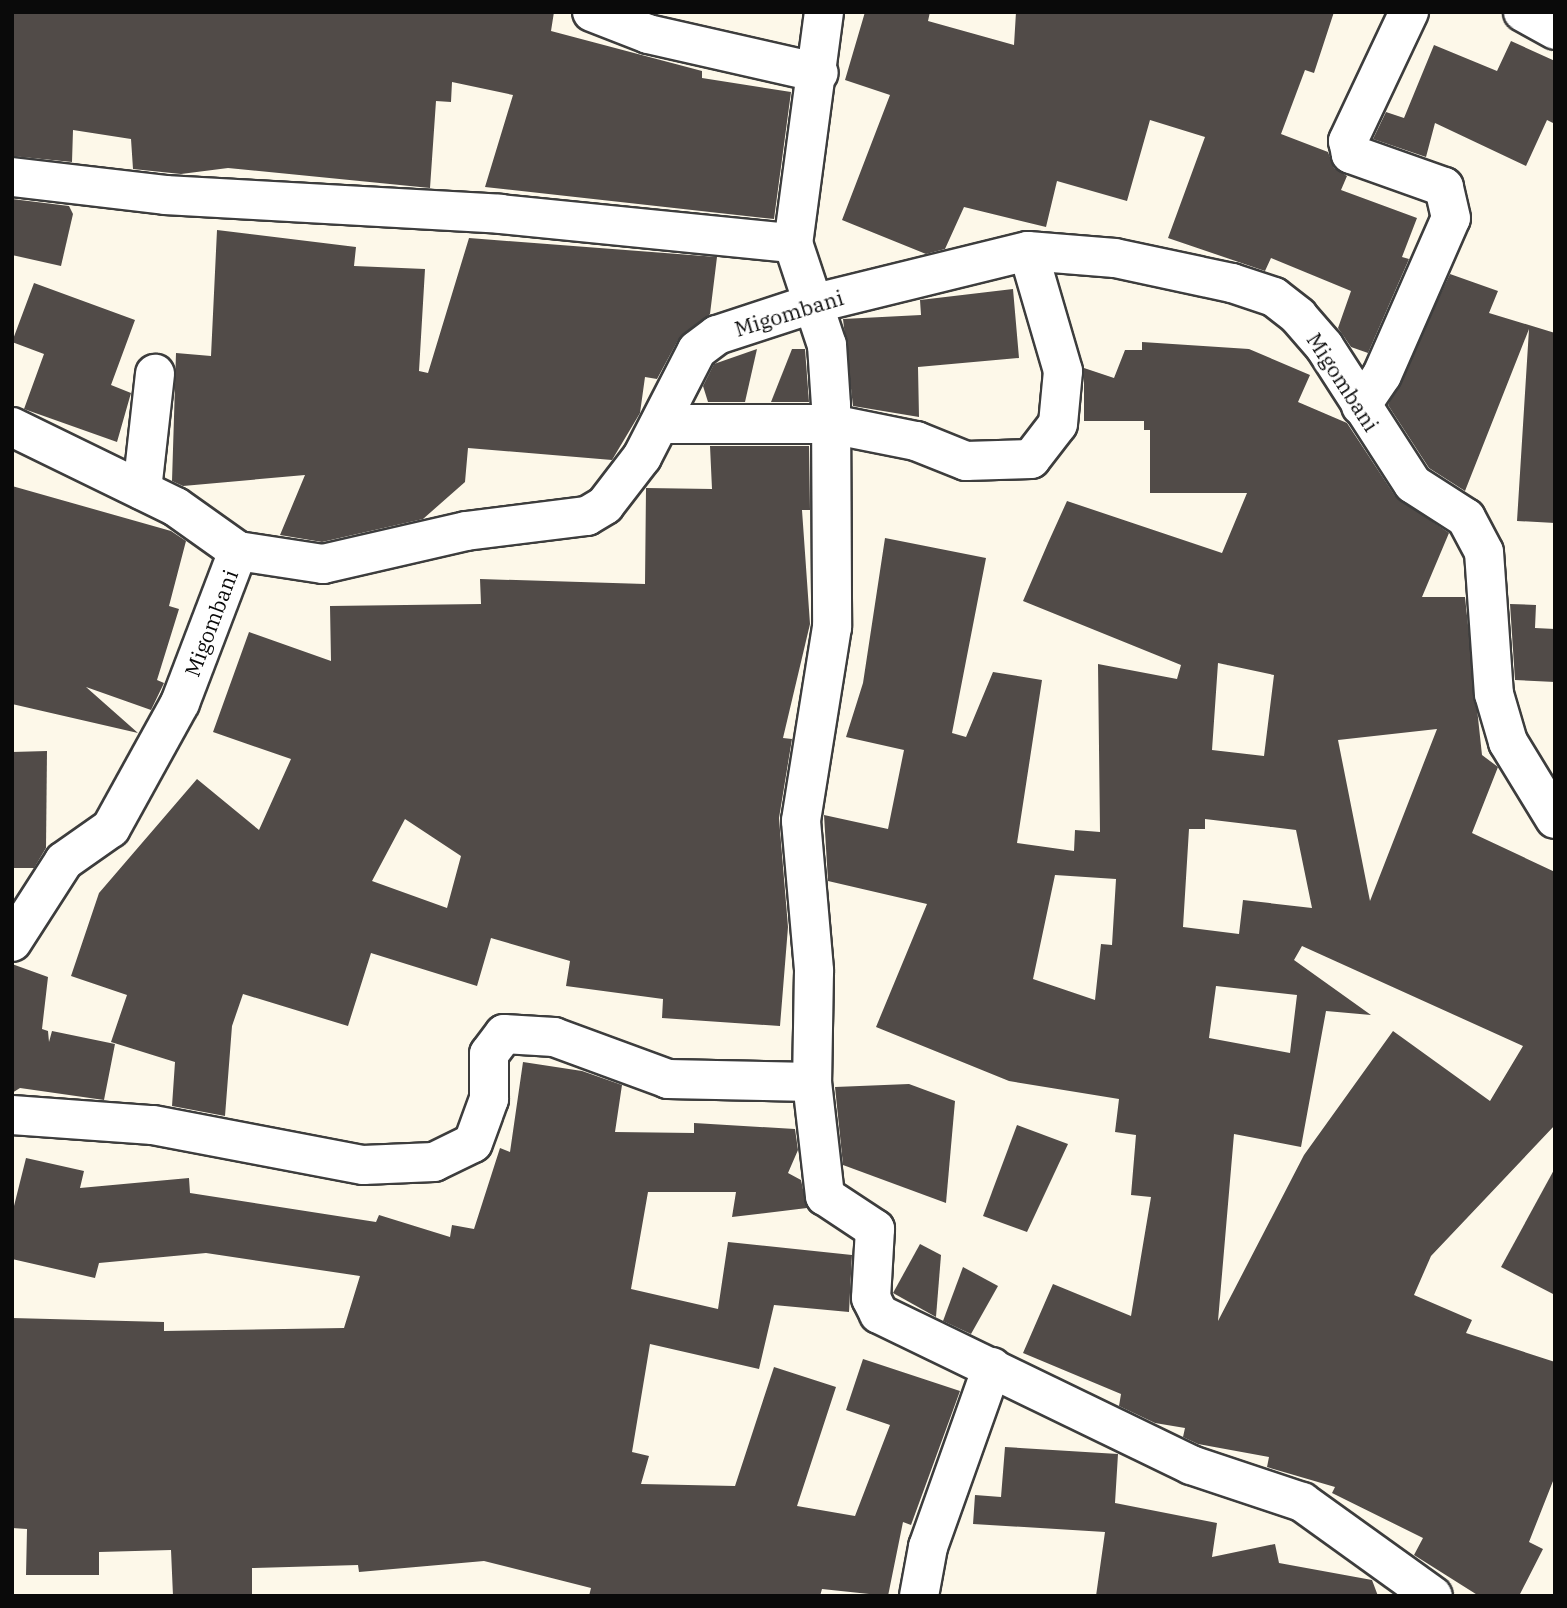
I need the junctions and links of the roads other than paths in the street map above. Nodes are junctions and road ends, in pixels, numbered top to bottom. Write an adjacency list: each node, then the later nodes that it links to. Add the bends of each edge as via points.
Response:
1 (592, 12): 6 (street, via 648,34)
2 (824, 12): 6 (street)
3 (1409, 12): 12 (street, via 1348,141 1351,154 1444,187 1451,218 1382,375)
4 (1523, 12): 5 (street)
5 (1555, 30)
6 (819, 73): 8 (street)
7 (12, 177): 8 (street, via 165,195 500,214)
8 (793, 243): 10 (street)
9 (1028, 251): 10 (street, Migombani); 12 (street, Migombani, via 1115,258 1274,297 1324,346); 14 (street, via 1063,371 1058,424 1049,443 1014,463 966,461 916,440)
10 (812, 304): 13 (street, Migombani, via 705,342); 14 (street, via 827,345)
11 (155, 374): 16 (street)
12 (1361, 406): 18 (street, Migombani, via 1413,484 1466,518 1484,552 1494,694 1508,741)
13 (661, 424): 14 (street); 17 (street, Migombani, via 621,486 587,516 466,531 323,564)
14 (831, 424): 20 (street, via 832,627 801,821 814,971)
15 (12, 427): 16 (street)
16 (142, 490): 17 (street)
17 (238, 551): 19 (street, Migombani, via 180,703 111,828 64,861)
18 (1555, 819)
19 (12, 942)
20 (812, 1082): 21 (street, via 668,1079 554,1037 504,1034 489,1054 489,1099 473,1143 434,1162 363,1165 163,1127); 22 (street, via 825,1196 875,1229 872,1306)
21 (12, 1115)
22 (992, 1367): 23 (street, via 928,1547); 24 (street, via 1191,1465 1302,1502)
23 (919, 1596)
24 (1433, 1596)

